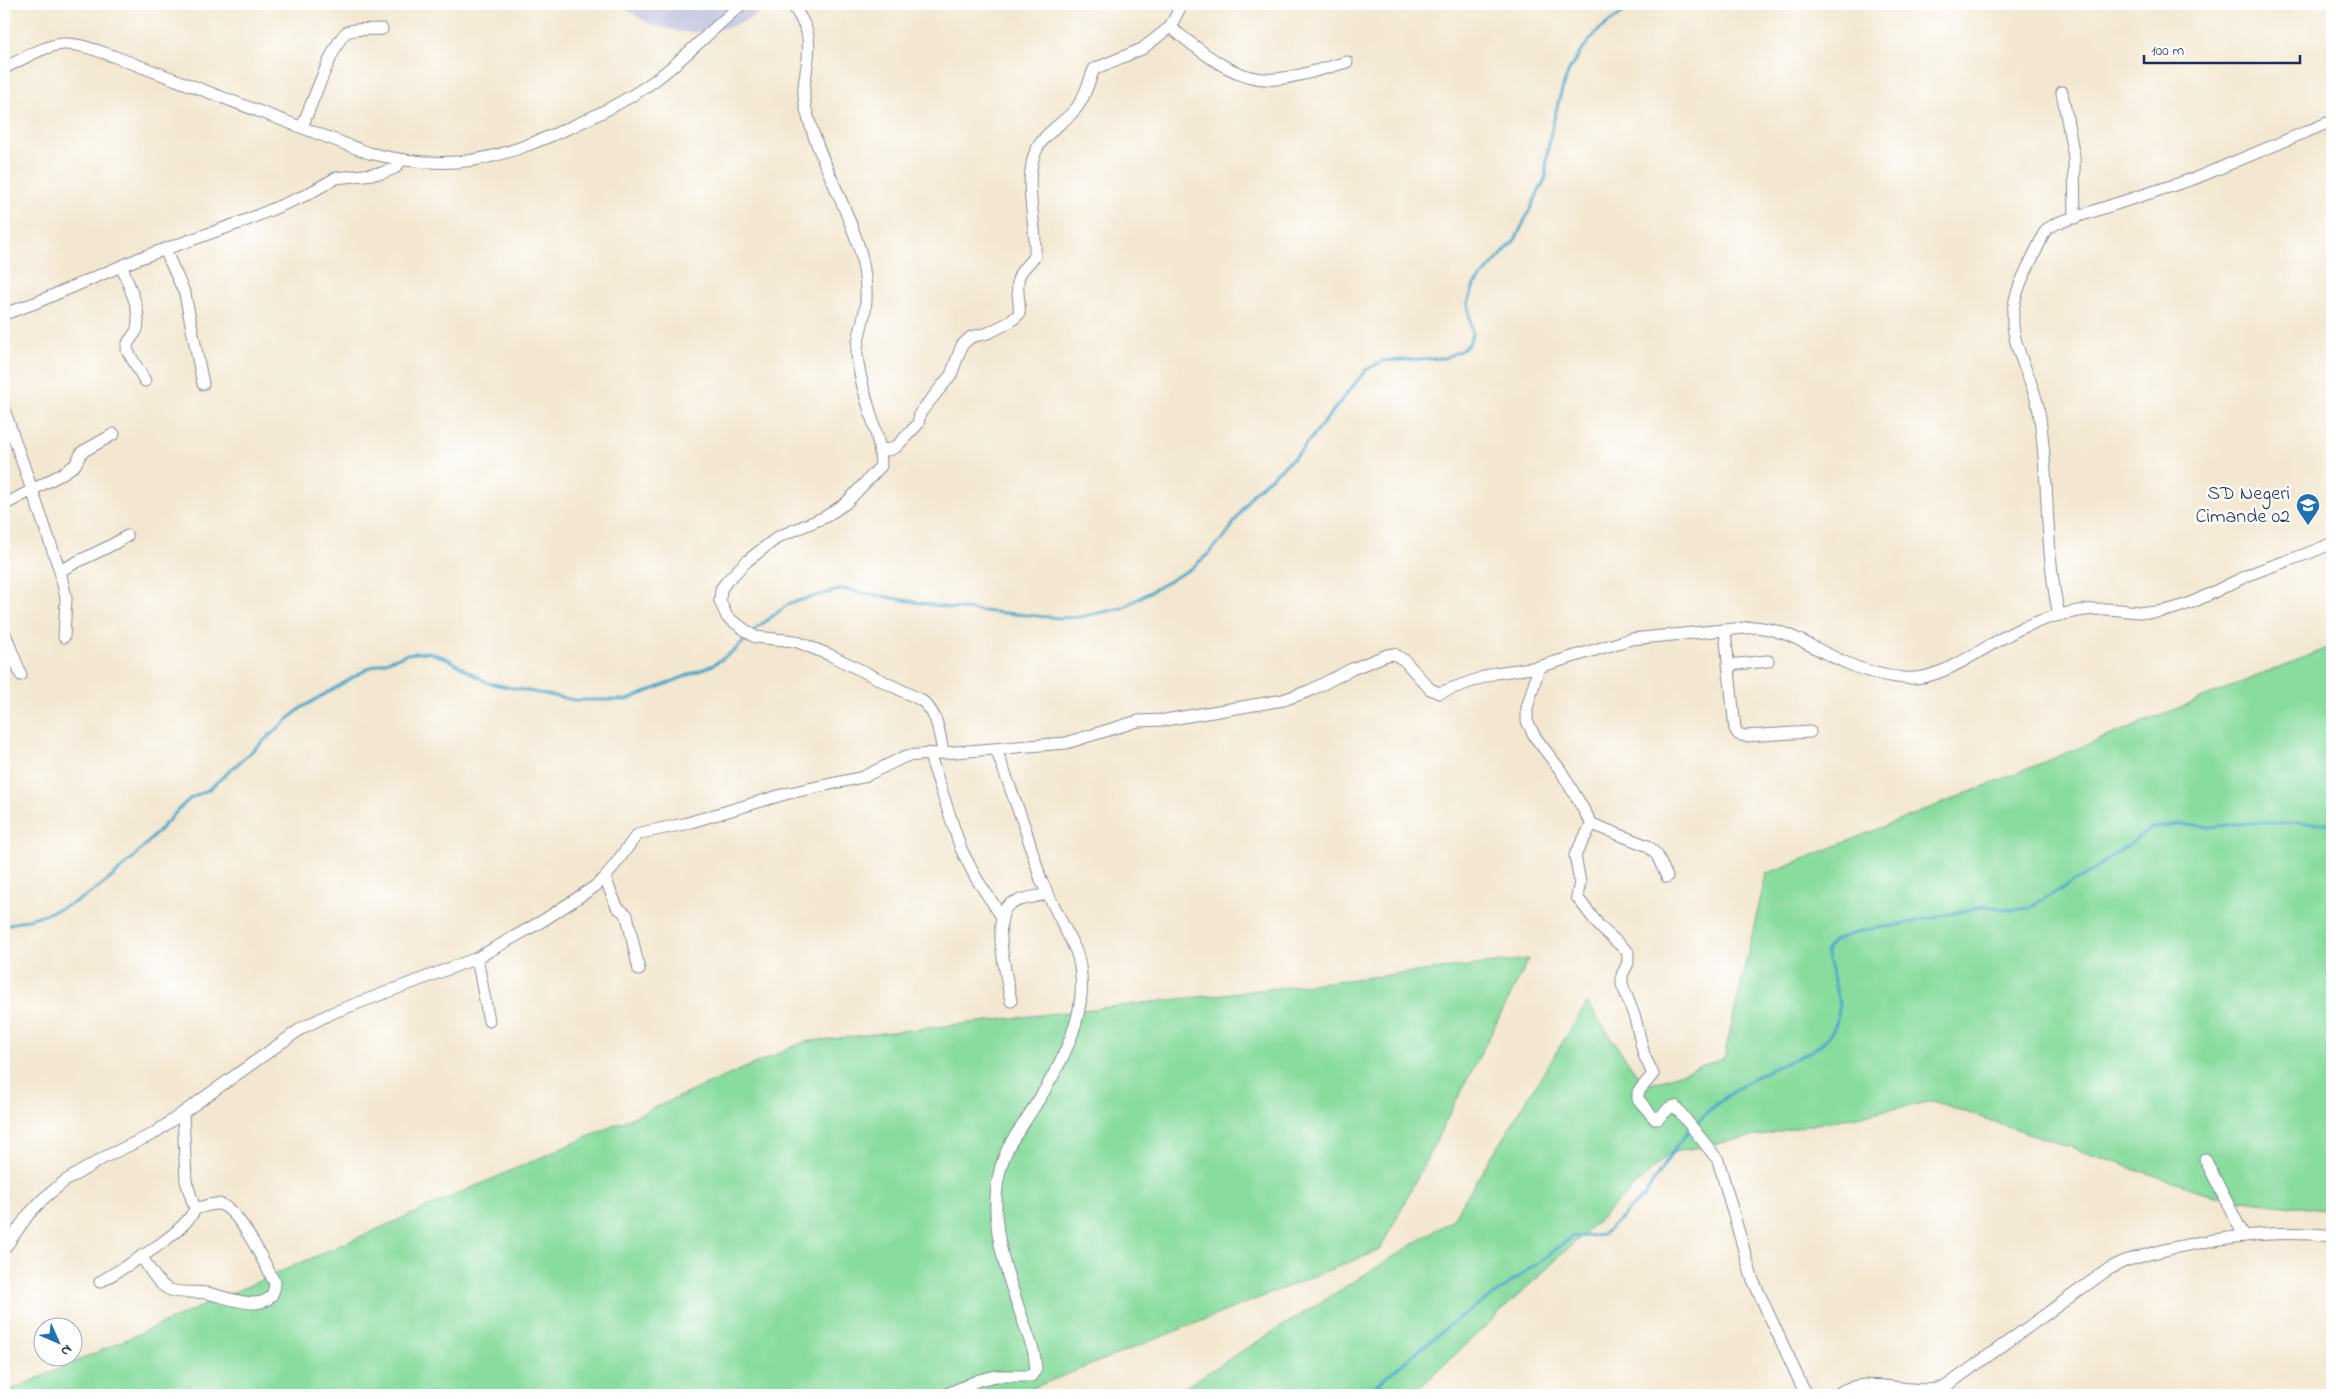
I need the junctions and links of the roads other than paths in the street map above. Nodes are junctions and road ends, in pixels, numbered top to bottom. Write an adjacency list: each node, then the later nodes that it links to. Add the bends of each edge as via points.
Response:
1 (742, 4): 11 (street, via 655,81 592,118 516,151 490,158 453,163)
2 (792, 4): 20 (street, via 808,36 803,83 806,108 815,138 852,226 864,271 866,302 857,356)
3 (1182, 4): 4 (street)
4 (1170, 27): 6 (street, via 1212,59 1251,77 1274,79); 20 (street, via 1142,49 1094,69 1081,102 1042,141 1034,156 1031,184 1035,256 1020,274 1019,314 988,333 971,337 962,345 951,375 920,413 918,424 896,447)
5 (382, 29): 10 (street, via 348,32 343,36)
6 (1347, 62)
7 (4, 68): 10 (street, via 46,48 77,45)
8 (2062, 92): 12 (street, via 2074,157)
9 (2332, 121): 12 (street, via 2206,175)
10 (302, 127): 11 (street, via 343,145)
11 (401, 161): 13 (street, via 395,168 382,173 336,178 306,195 242,222)
12 (2074, 218): 26 (street, via 2047,229 2021,284 2013,313 2015,334 2040,412 2048,494 2049,560)
13 (165, 250): 14 (street); 17 (street, via 185,294)
14 (122, 267): 15 (street); 16 (street, via 138,317 136,329 126,344 127,350)
15 (4, 314)
16 (145, 381)
17 (203, 384)
18 (4, 409): 21 (street)
19 (114, 434): 21 (street, via 82,452 72,467)
20 (880, 448): 36 (street, via 881,466 846,503 825,517 778,537 747,561 727,581 720,594 727,617 751,635 795,641 830,654 921,700 935,716)
21 (33, 490): 22 (street); 25 (street)
22 (4, 504)
23 (127, 536): 25 (street, via 105,551 82,558)
24 (2332, 543): 26 (street, via 2171,609 2143,612 2091,610)
25 (60, 571): 29 (street, via 66,598)
26 (2059, 616): 28 (street, via 2014,631 1945,669 1915,678 1890,676 1852,665 1790,634 1769,628)
27 (4, 631): 33 (street)
28 (1725, 631): 31 (street); 32 (street, via 1631,639)
29 (64, 638)
30 (1768, 661): 31 (street)
31 (1728, 665): 34 (street, via 1738,734)
32 (1539, 667): 35 (street, via 1495,673 1439,693 1430,689 1404,660 1394,654 1387,655 1283,700 1165,720 1138,721 1066,743); 38 (street, via 1527,708 1527,721)
33 (21, 675)
34 (1810, 732)
35 (996, 749): 36 (street); 41 (street)
36 (942, 752): 37 (street)
37 (929, 754): 40 (street, via 898,758 869,775 852,780 785,794 684,824 641,833 629,843); 42 (street, via 961,849)
38 (1592, 824): 39 (street, via 1648,846); 57 (street, via 1575,855 1580,882 1577,897 1600,927 1628,952 1622,984 1653,1074 1638,1092 1638,1099 1655,1119 1675,1106 1718,1160 1752,1278)
39 (1667, 877)
40 (605, 878): 43 (street, via 544,920); 44 (street, via 617,907 627,915)
41 (1047, 894): 42 (street, via 1009,904); 56 (street, via 1076,951 1082,993 1068,1046 1003,1156 994,1206 1000,1248 1034,1353 1036,1369 1031,1376 996,1376)
42 (1002, 916): 45 (street, via 1002,954)
43 (477, 958): 46 (street); 47 (street, via 332,1013 302,1028)
44 (639, 970)
45 (1010, 1001)
46 (489, 1021)
47 (183, 1114): 49 (street, via 186,1181); 52 (street, via 153,1134 66,1180 28,1215)
48 (2205, 1158): 50 (street)
49 (195, 1209): 53 (street, via 190,1219); 53 (street, via 222,1205 243,1224 275,1283 275,1290 270,1296 262,1302 248,1304 207,1293 172,1291 161,1284)
50 (2244, 1236): 51 (street, via 2306,1233); 55 (street, via 2142,1255 2110,1268)
51 (2332, 1236)
52 (4, 1249)
53 (141, 1256): 54 (street)
54 (100, 1282)
55 (1944, 1391): 58 (street, via 1869,1386 1850,1388)
56 (946, 1395)
57 (1806, 1395)
58 (1836, 1395)

